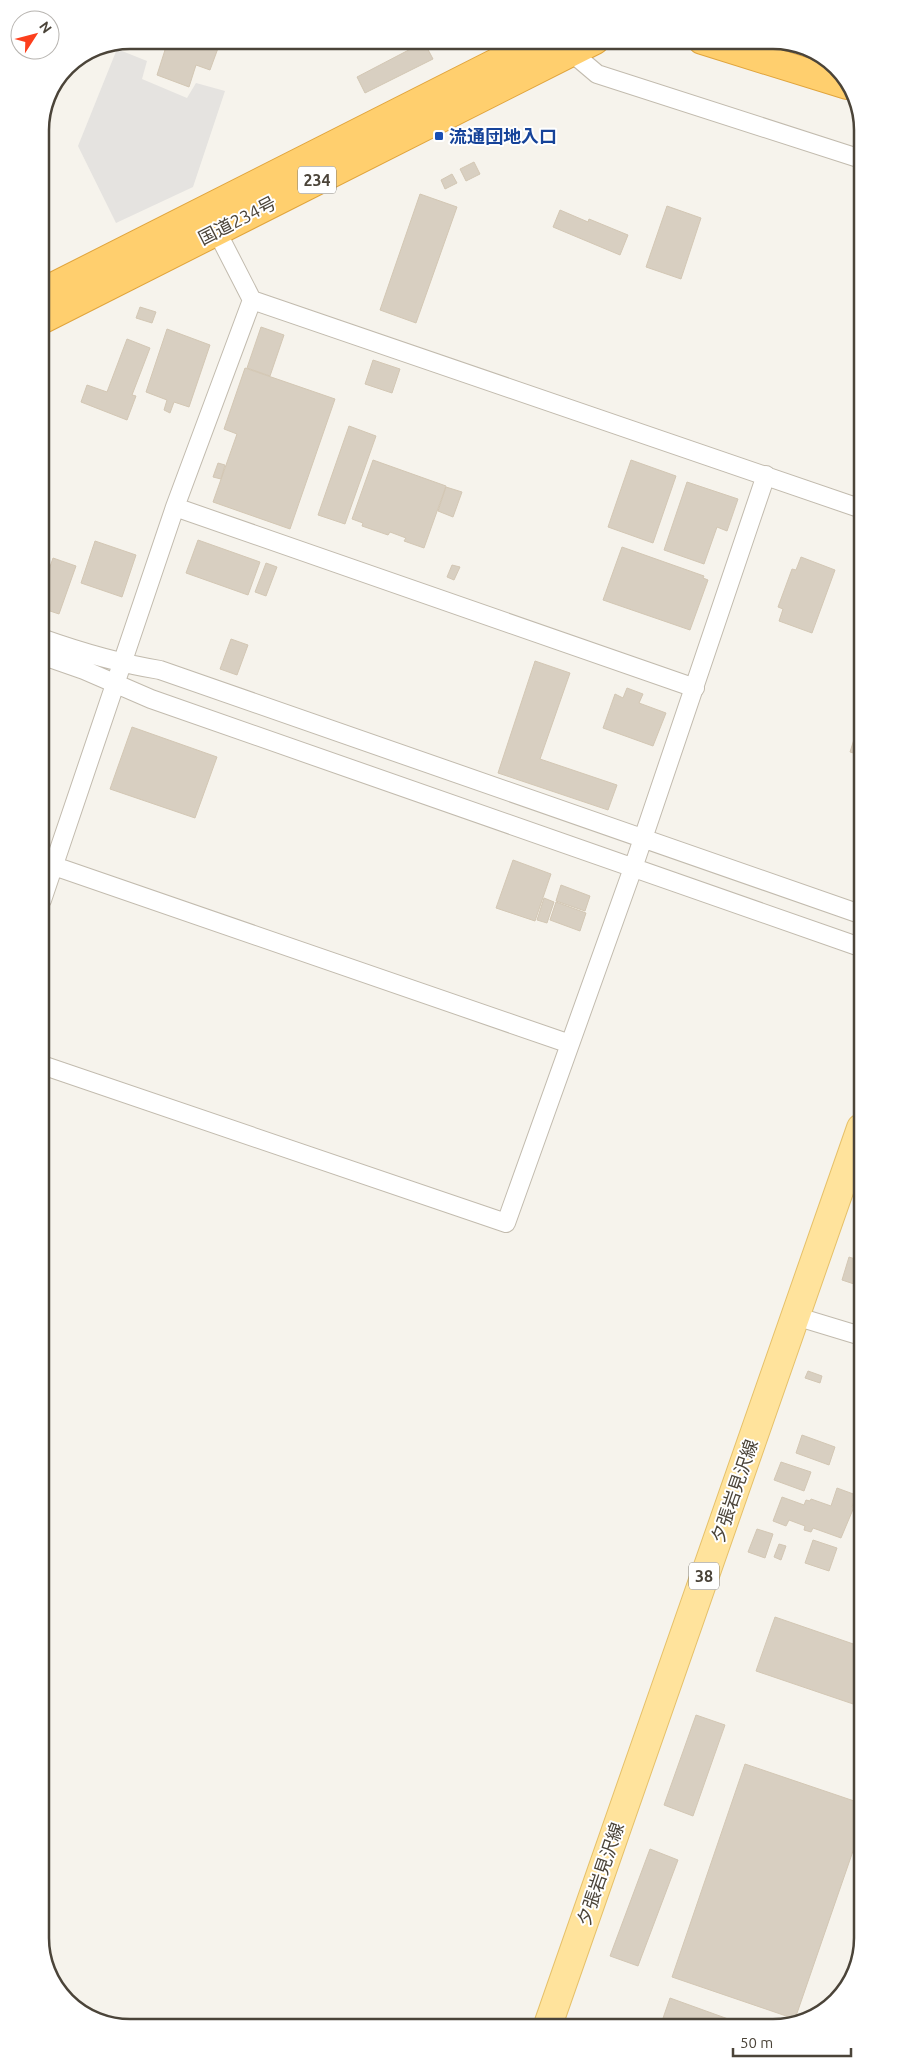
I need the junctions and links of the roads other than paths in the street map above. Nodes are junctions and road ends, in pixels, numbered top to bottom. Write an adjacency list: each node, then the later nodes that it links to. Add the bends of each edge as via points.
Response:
1 (524, 49): 7 (highway, 国道234号 / 234)
2 (566, 49): 7 (highway, 国道234号 / 234)
3 (580, 49): 6 (street, via 597,74)
4 (731, 49): 5 (highway)
5 (840, 83)
6 (854, 157)
7 (211, 220): 8 (highway, 国道234号 / 234); 9 (street); 10 (highway, 国道234号 / 234)
8 (49, 290)
9 (252, 300): 11 (street); 13 (street)
10 (49, 315)
11 (766, 475): 12 (street); 18 (street)
12 (854, 506)
13 (175, 507): 16 (street); 18 (street)
14 (49, 641): 16 (street)
15 (49, 658): 17 (street)
16 (122, 664): 17 (street); 19 (street, via 160,670)
17 (116, 684): 20 (street); 21 (street)
18 (695, 688): 19 (street)
19 (642, 838): 21 (street); 23 (street)
20 (54, 866): 22 (street); 25 (street)
21 (633, 868): 24 (street); 25 (street)
22 (49, 880)
23 (854, 912)
24 (854, 945)
25 (570, 1044): 26 (street, via 506,1223)
26 (49, 1067)
27 (854, 1148): 28 (main road, 夕張岩見沢線 / 38)
28 (795, 1316): 29 (street); 30 (main road, 夕張岩見沢線 / 38)
29 (854, 1334)
30 (550, 2019)

